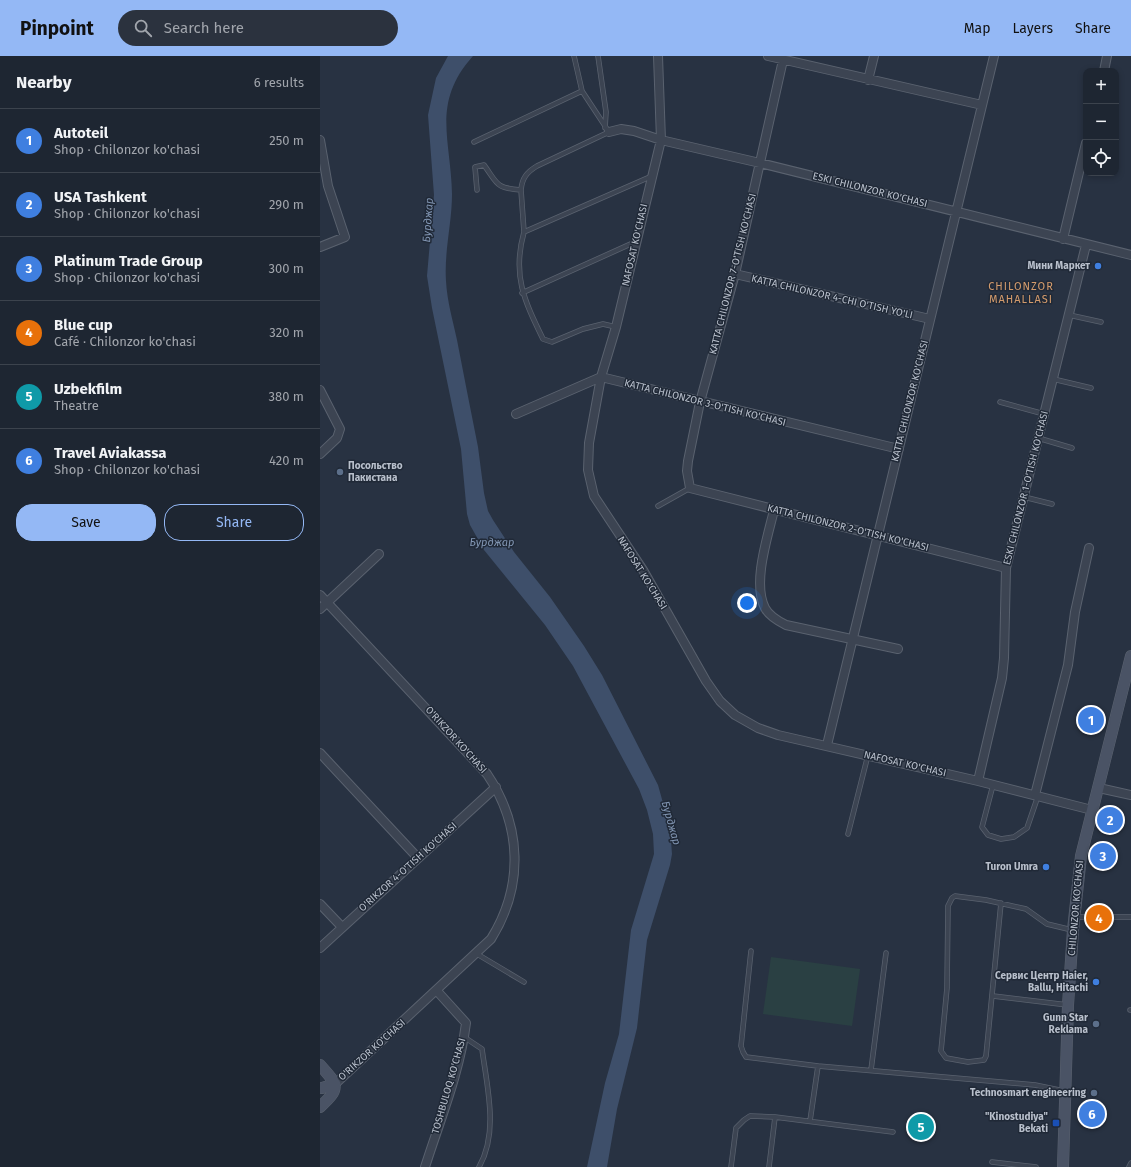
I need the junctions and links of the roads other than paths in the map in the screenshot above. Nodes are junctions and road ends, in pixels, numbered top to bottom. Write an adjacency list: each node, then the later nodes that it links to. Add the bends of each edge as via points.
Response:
1 (574, 56): 11 (lane)
2 (598, 56): 13 (lane)
3 (658, 56): 15 (street, NAFOSAT KO'CHASI)
4 (768, 56): 8 (street)
5 (874, 56): 10 (street)
6 (994, 56): 12 (street, KATTA CHILONZOR KO'CHASI)
7 (1107, 56): 9 (street)
8 (783, 60): 10 (street); 18 (street, KATTA CHILONZOR 7-O'TISH KO'CHASI)
9 (1105, 68)
10 (868, 80): 12 (street)
11 (582, 91): 13 (lane); 16 (lane)
12 (982, 105): 22 (street, KATTA CHILONZOR KO'CHASI)
13 (607, 130): 15 (street, ESKI CHILONZOR KO'CHASI, via 634,131); 21 (lane, via 537,166 527,173)
14 (320, 140): 27 (street, via 328,186 345,236)
15 (661, 140): 18 (street, ESKI CHILONZOR KO'CHASI); 19 (street, NAFOSAT KO'CHASI)
16 (474, 142)
17 (1083, 156): 24 (street)
18 (760, 163): 22 (street, ESKI CHILONZOR KO'CHASI); 29 (street, KATTA CHILONZOR 7-O'TISH KO'CHASI)
19 (652, 176): 23 (lane); 25 (street, NAFOSAT KO'CHASI)
20 (477, 190): 21 (lane, via 475,167 484,165 494,182 501,188)
21 (521, 190): 23 (lane)
22 (956, 211): 24 (street, ESKI CHILONZOR KO'CHASI); 32 (street, KATTA CHILONZOR KO'CHASI)
23 (524, 232): 30 (lane, via 520,244 519,275)
24 (1063, 239): 26 (street, ESKI CHILONZOR KO'CHASI)
25 (635, 242): 30 (lane); 34 (street, NAFOSAT KO'CHASI)
26 (1086, 245): 28 (street, ESKI CHILONZOR KO'CHASI); 31 (street, ESKI CHILONZOR 1-O'TISH KO'CHASI)
27 (320, 247)
28 (1131, 255)
29 (735, 274): 32 (street, KATTA CHILONZOR 4-CHI O'TISH YO'LI); 39 (street, KATTA CHILONZOR 7-O'TISH KO'CHASI)
30 (522, 293): 34 (lane, via 543,339 552,342 603,324)
31 (1068, 315): 33 (lane); 36 (street, ESKI CHILONZOR 1-O'TISH KO'CHASI)
32 (930, 319): 45 (street, KATTA CHILONZOR KO'CHASI)
33 (1101, 322)
34 (616, 327): 35 (street, NAFOSAT KO'CHASI)
35 (601, 377): 39 (street, KATTA CHILONZOR 3-O'TISH KO'CHASI); 41 (street); 62 (street, NAFOSAT KO'CHASI, via 588,456 588,470 594,496 643,570 706,681 735,716 778,735)
36 (1053, 378): 37 (lane); 42 (street, ESKI CHILONZOR 1-O'TISH KO'CHASI)
37 (1091, 388)
38 (320, 390): 46 (street, via 340,425 337,438)
39 (700, 402): 45 (street, KATTA CHILONZOR 3-O'TISH KO'CHASI); 47 (street, KATTA CHILONZOR 7-O'TISH KO'CHASI, via 688,461)
40 (1000, 402): 42 (lane)
41 (516, 414)
42 (1044, 414): 43 (street, ESKI CHILONZOR 1-O'TISH KO'CHASI)
43 (1038, 438): 44 (lane); 48 (street, ESKI CHILONZOR 1-O'TISH KO'CHASI)
44 (1072, 448)
45 (899, 449): 52 (street, KATTA CHILONZOR KO'CHASI)
46 (320, 454)
47 (690, 488): 50 (lane); 51 (street, KATTA CHILONZOR 2-O'TISH KO'CHASI)
48 (1024, 497): 49 (lane); 55 (street, ESKI CHILONZOR 1-O'TISH KO'CHASI)
49 (1052, 504)
50 (658, 506)
51 (774, 510): 52 (street, KATTA CHILONZOR 2-O'TISH KO'CHASI); 59 (street, via 762,565 761,594 765,608 775,619 786,625)
52 (878, 536): 55 (street, KATTA CHILONZOR 2-O'TISH KO'CHASI); 59 (street, KATTA CHILONZOR KO'CHASI)
53 (1089, 548): 70 (street, via 1075,612 1068,665)
54 (378, 554): 57 (street)
55 (1006, 568): 65 (street, ESKI CHILONZOR 1-O'TISH KO'CHASI, via 1002,678)
56 (320, 595): 57 (street, O'RIKZOR KO'CHASI)
57 (327, 602): 58 (street); 67 (street, O'RIKZOR KO'CHASI, via 477,761)
58 (320, 609)
59 (852, 640): 60 (street); 62 (street, KATTA CHILONZOR KO'CHASI)
60 (898, 649)
61 (1131, 656): 68 (main road, CHILONZOR KO'CHASI)
62 (827, 745): 64 (street, NAFOSAT KO'CHASI)
63 (320, 753): 73 (street)
64 (868, 755): 65 (street, NAFOSAT KO'CHASI); 72 (lane)
65 (978, 781): 66 (street, NAFOSAT KO'CHASI)
66 (993, 785): 70 (street, NAFOSAT KO'CHASI); 70 (lane, via 982,827 988,835 1001,839 1014,837 1027,828)
67 (496, 787): 73 (street, O'RIKZOR 4-O'TISH KO'CHASI); 83 (street, O'RIKZOR KO'CHASI, via 512,836 515,874 501,922 491,939)
68 (1099, 788): 69 (street); 71 (main road, CHILONZOR KO'CHASI)
69 (1131, 795)
70 (1037, 796): 71 (street, NAFOSAT KO'CHASI)
71 (1092, 810): 76 (main road, CHILONZOR KO'CHASI, via 1080,856)
72 (848, 834)
73 (418, 858): 78 (street, O'RIKZOR 4-O'TISH KO'CHASI)
74 (1002, 903): 79 (lane, via 1026,908 1047,924); 86 (lane); 86 (lane, via 955,896 950,901 947,988 941,1051 946,1058 968,1062 984,1060)
75 (320, 904): 78 (street)
76 (1074, 916): 77 (lane); 79 (main road, CHILONZOR KO'CHASI)
77 (1131, 917)
78 (342, 927): 80 (street, O'RIKZOR 4-O'TISH KO'CHASI)
79 (1073, 930): 87 (main road, CHILONZOR KO'CHASI)
80 (320, 948)
81 (751, 950): 90 (lane, via 741,1046 743,1052 746,1057)
82 (886, 953): 91 (lane)
83 (477, 954): 84 (lane); 85 (street, O'RIKZOR KO'CHASI)
84 (524, 982)
85 (437, 991): 88 (street, TOSHBULOQ KO'CHASI, via 466,1023); 92 (street, O'RIKZOR KO'CHASI)
86 (993, 996): 87 (lane)
87 (1068, 1005): 94 (main road, CHILONZOR KO'CHASI)
88 (464, 1037): 101 (street, TOSHBULOQ KO'CHASI, via 454,1078); 102 (lane, via 482,1049 491,1118 486,1155)
89 (320, 1065): 92 (main road)
90 (818, 1066): 91 (lane); 97 (lane)
91 (871, 1070): 94 (lane, via 1035,1084)
92 (335, 1084): 93 (main road); 95 (main road, O'RIKZOR KO'CHASI, via 333,1095)
93 (321, 1088)
94 (1065, 1091): 106 (main road, CHILONZOR KO'CHASI)
95 (320, 1107)
96 (775, 1117): 97 (lane); 103 (lane, via 750,1116 736,1128); 104 (lane)
97 (810, 1121): 98 (lane)
98 (893, 1132)
99 (992, 1162): 105 (lane)
100 (1131, 1162): 107 (lane)
101 (425, 1167)
102 (479, 1167)
103 (731, 1167)
104 (769, 1167)
105 (1036, 1167)
106 (1063, 1167)
107 (1129, 1167)

